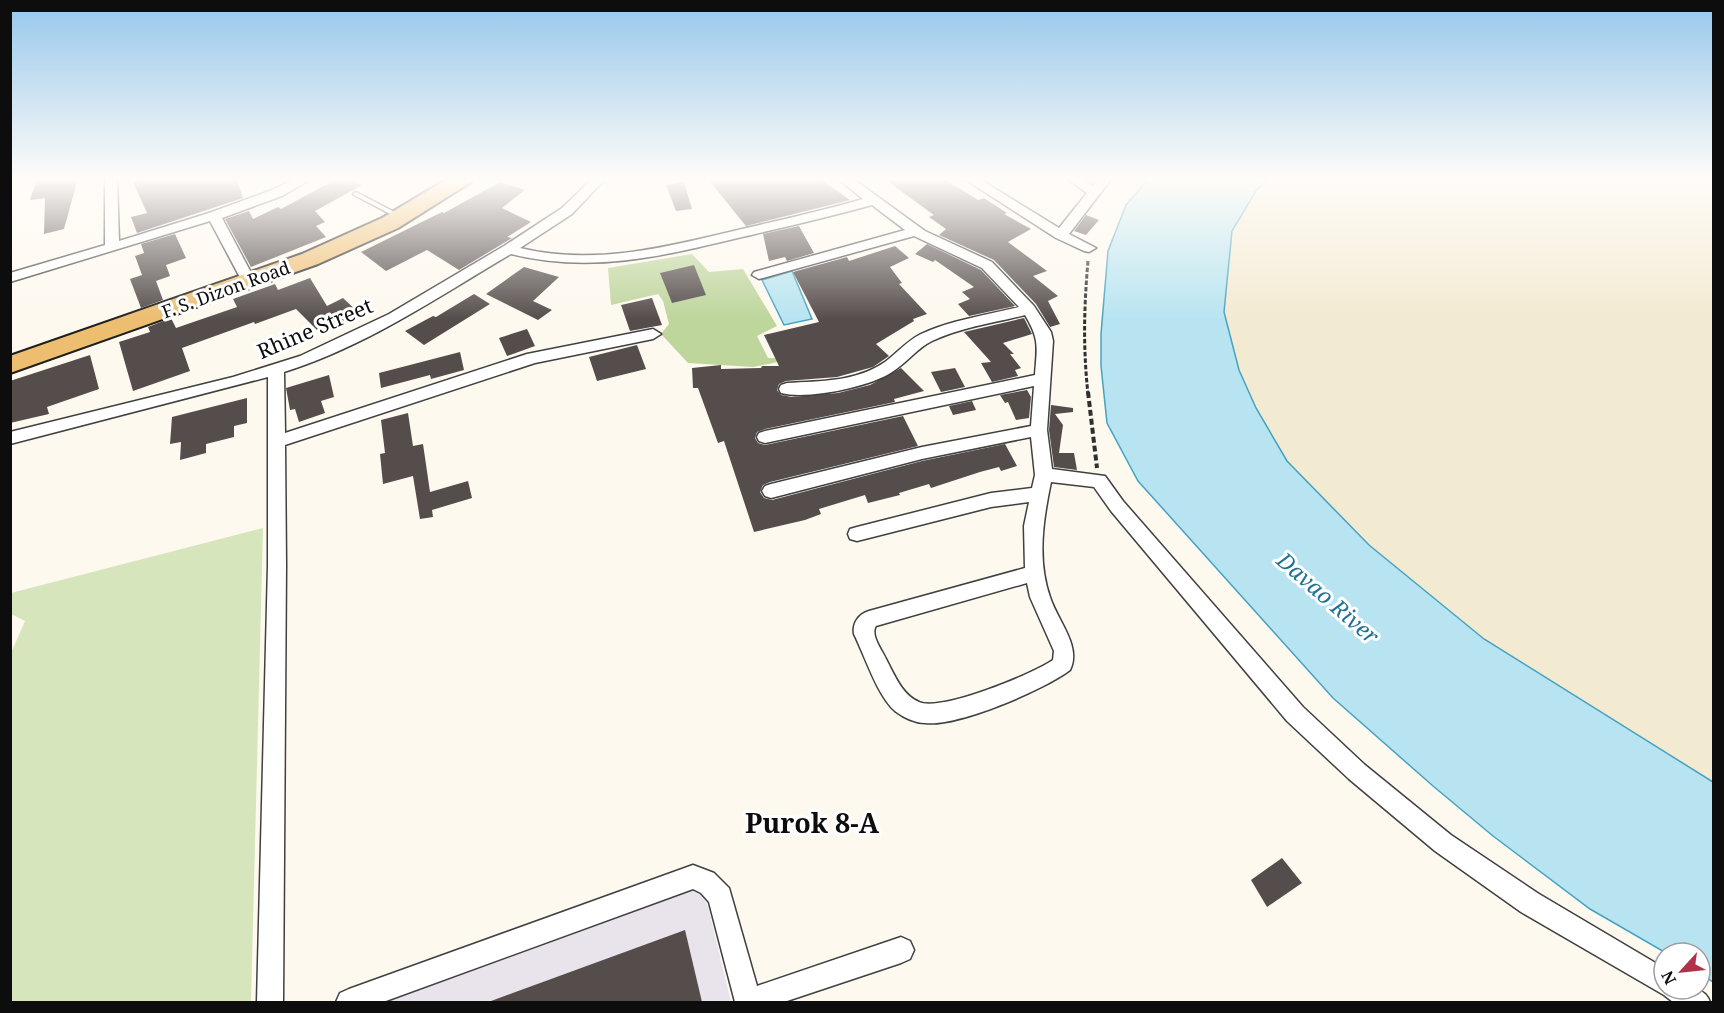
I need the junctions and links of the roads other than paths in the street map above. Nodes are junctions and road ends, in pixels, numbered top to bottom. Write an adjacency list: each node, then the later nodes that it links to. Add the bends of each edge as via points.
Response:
1 (112, 225): 12 (street)
2 (184, 225): 12 (street)
3 (219, 225): 17 (street)
4 (383, 225): 17 (main road, F. S. Dizon Road, via 321,255)
5 (546, 225): 14 (street, Rhine Street)
6 (776, 225): 14 (street, via 638,256 582,261 531,256)
7 (908, 225): 10 (street)
8 (1045, 225): 11 (street)
9 (1068, 225): 11 (street)
10 (916, 231): 15 (street); 18 (street, via 987,265)
11 (1061, 235): 13 (street)
12 (112, 248): 16 (street)
13 (1089, 248)
14 (510, 249): 21 (street, Rhine Street, via 339,345)
15 (759, 275)
16 (10, 279)
17 (249, 282): 20 (main road, F. S. Dizon Road)
18 (1029, 309): 22 (street, via 1043,332); 23 (street, via 931,336 889,367 852,384)
19 (653, 334): 27 (street, via 533,358)
20 (10, 365)
21 (276, 371): 26 (street, Rhine Street); 27 (street)
22 (1042, 379): 24 (street); 25 (street)
23 (787, 389)
24 (1039, 430): 28 (street); 29 (street, via 922,453)
25 (765, 437)
26 (10, 438)
27 (275, 442): 35 (street, via 277,565)
28 (1044, 475): 30 (street); 34 (street, via 1099,481 1295,714 1443,843 1530,903)
29 (771, 492)
30 (1038, 494): 31 (street, via 991,500); 32 (street, via 1033,526)
31 (857, 534)
32 (1035, 573): 32 (street, via 1064,651 1063,664 1055,672 1020,688 938,713 923,714 899,701 864,634 869,619)
33 (901, 950): 37 (street)
34 (1652, 975)
35 (270, 1002)
36 (349, 1002): 37 (street, via 693,877 709,883 720,897)
37 (748, 1002)

